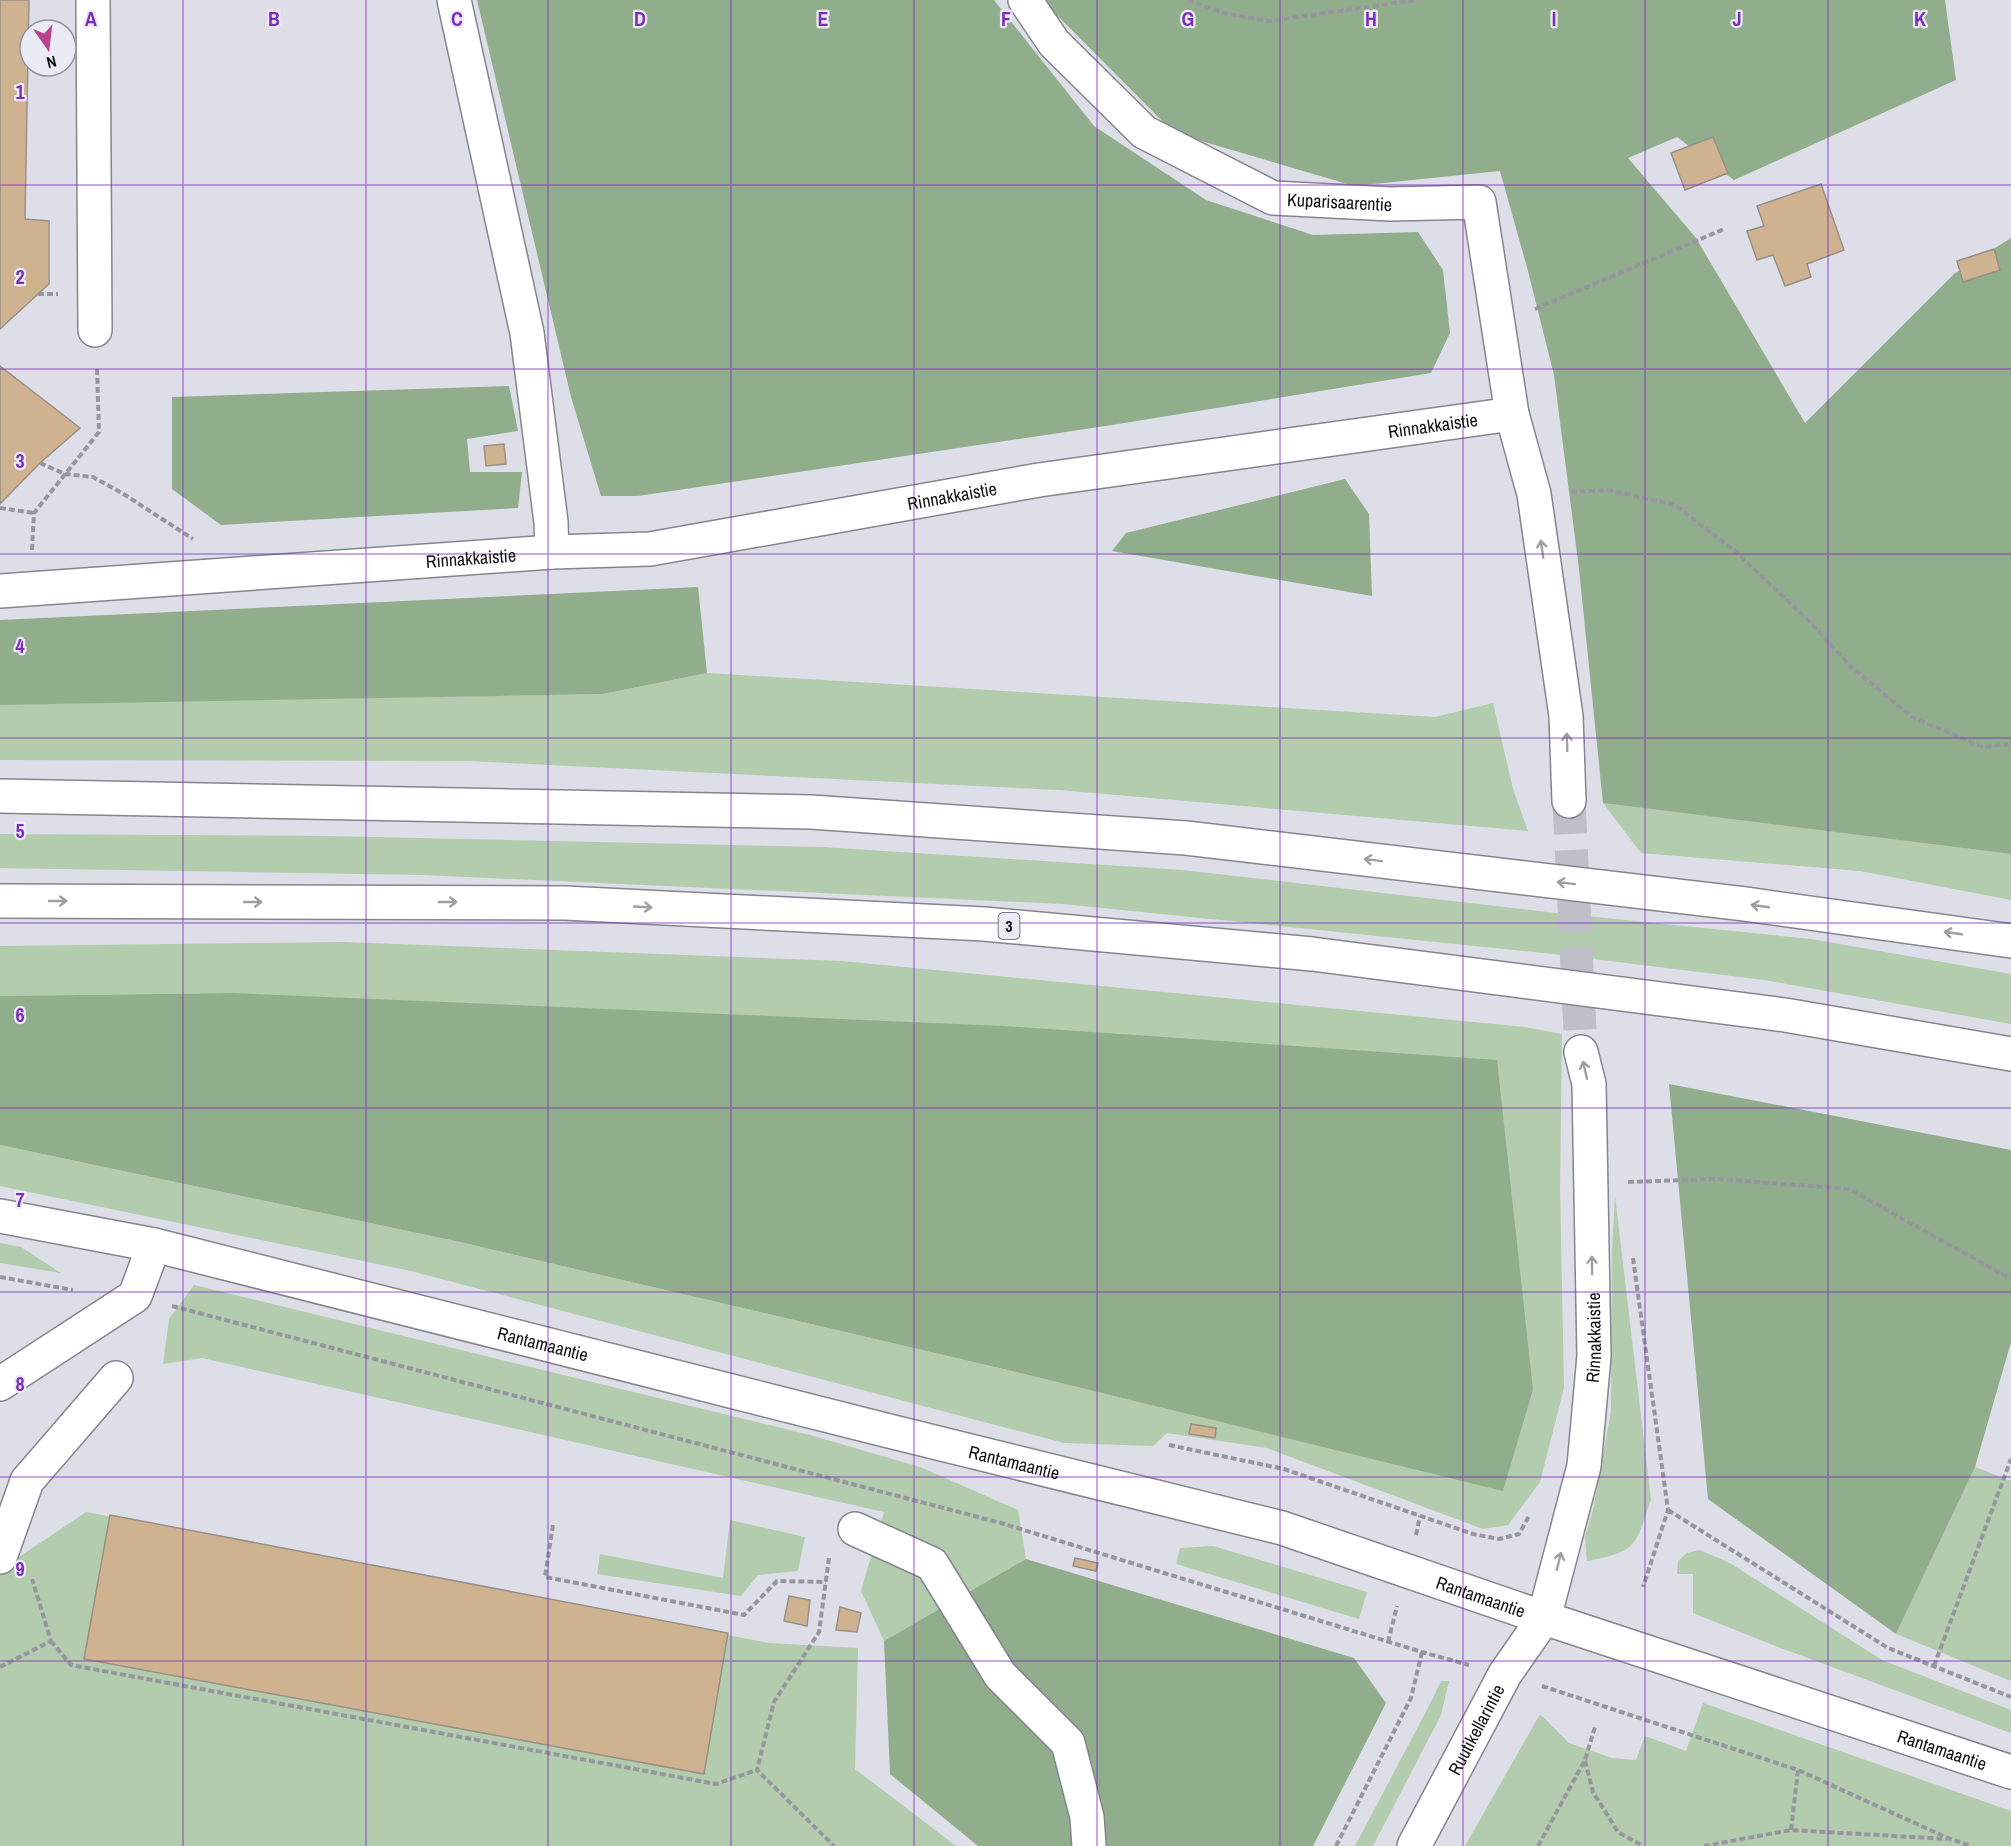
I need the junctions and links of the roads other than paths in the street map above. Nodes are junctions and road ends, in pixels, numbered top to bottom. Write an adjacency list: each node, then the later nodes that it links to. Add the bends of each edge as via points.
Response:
1 (93, 0): 4 (main road)
2 (454, 0): 6 (main road, via 527,333)
3 (1025, 0): 5 (main road, Kuparisaarentie, via 1054,43 1144,132 1273,198 1390,204 1479,202)
4 (95, 330)
5 (1512, 414): 6 (main road, Rinnakkaistie, via 1039,480 650,549); 9 (main road, one-way to 5, via 1566,716 1534,494)
6 (552, 552): 7 (main road, Rinnakkaistie)
7 (0, 591)
8 (0, 796): 11 (main road, one-way to 8, via 1733,902 1186,838 811,812)
9 (1569, 801)
10 (0, 901): 13 (main road, 3, one-way to 13, via 565,903 984,924 1312,954 1785,1015)
11 (2011, 941)
12 (1581, 1052): 20 (main road, Rinnakkaistie, one-way to 12, via 1584,1466 1594,1356 1589,1084)
13 (2011, 1054)
14 (0, 1216): 15 (main road, Rantamaantie)
15 (153, 1245): 17 (main road, via 135,1296); 20 (main road, Rantamaantie, via 1282,1528)
16 (116, 1378): 19 (main road, via 27,1481)
17 (0, 1384)
18 (843, 1538): 22 (main road, via 932,1564 1000,1675 1068,1743 1087,1817)
19 (0, 1557)
20 (1544, 1618): 21 (main road, Rantamaantie); 23 (main road, Ruutikellarintie, via 1505,1674)
21 (2011, 1772)
22 (1089, 1846)
23 (1414, 1846)

